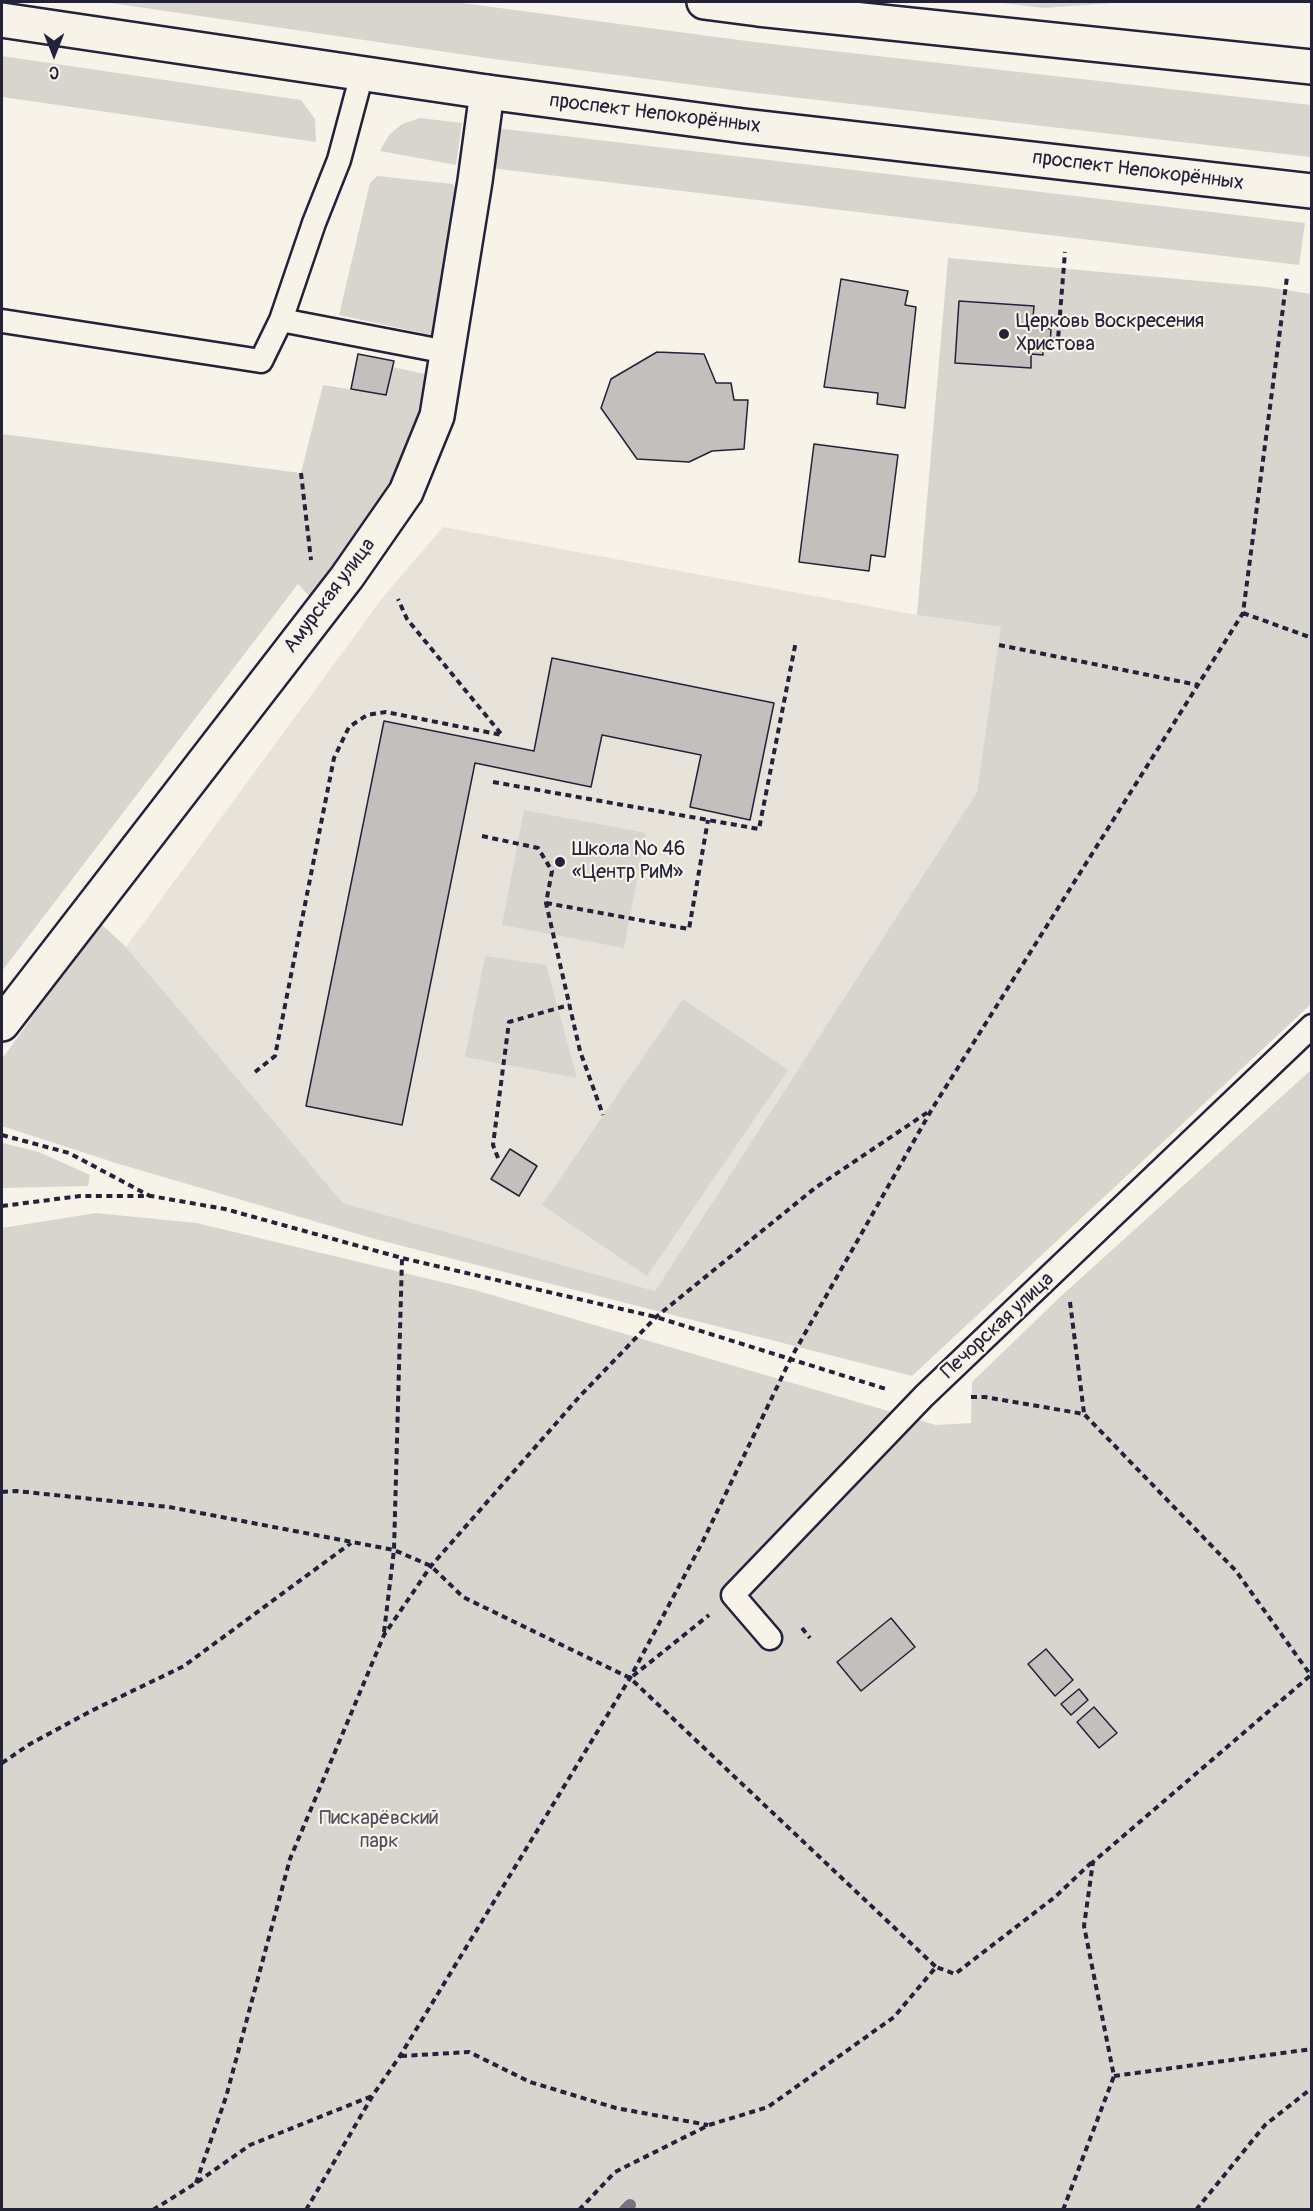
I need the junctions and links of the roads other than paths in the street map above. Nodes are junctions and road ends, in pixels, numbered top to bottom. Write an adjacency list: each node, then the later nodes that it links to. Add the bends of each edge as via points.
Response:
1 (704, 2): 3 (main road)
2 (2, 20): 4 (main road, проспект Непокорённых)
3 (1311, 67)
4 (362, 74): 5 (main road, проспект Непокорённых); 7 (lane, via 339,160)
5 (487, 92): 6 (main road, проспект Непокорённых, via 768,129); 9 (main road, Амурская улица)
6 (1311, 191)
7 (281, 320): 8 (lane, via 261,361); 9 (lane)
8 (2, 321)
9 (447, 352): 10 (main road, Амурская улица, via 437,416 406,492 347,577)
10 (2, 1024)
11 (1311, 1026): 12 (lane, Печорская улица, via 924,1396 733,1595)
12 (770, 1638)

